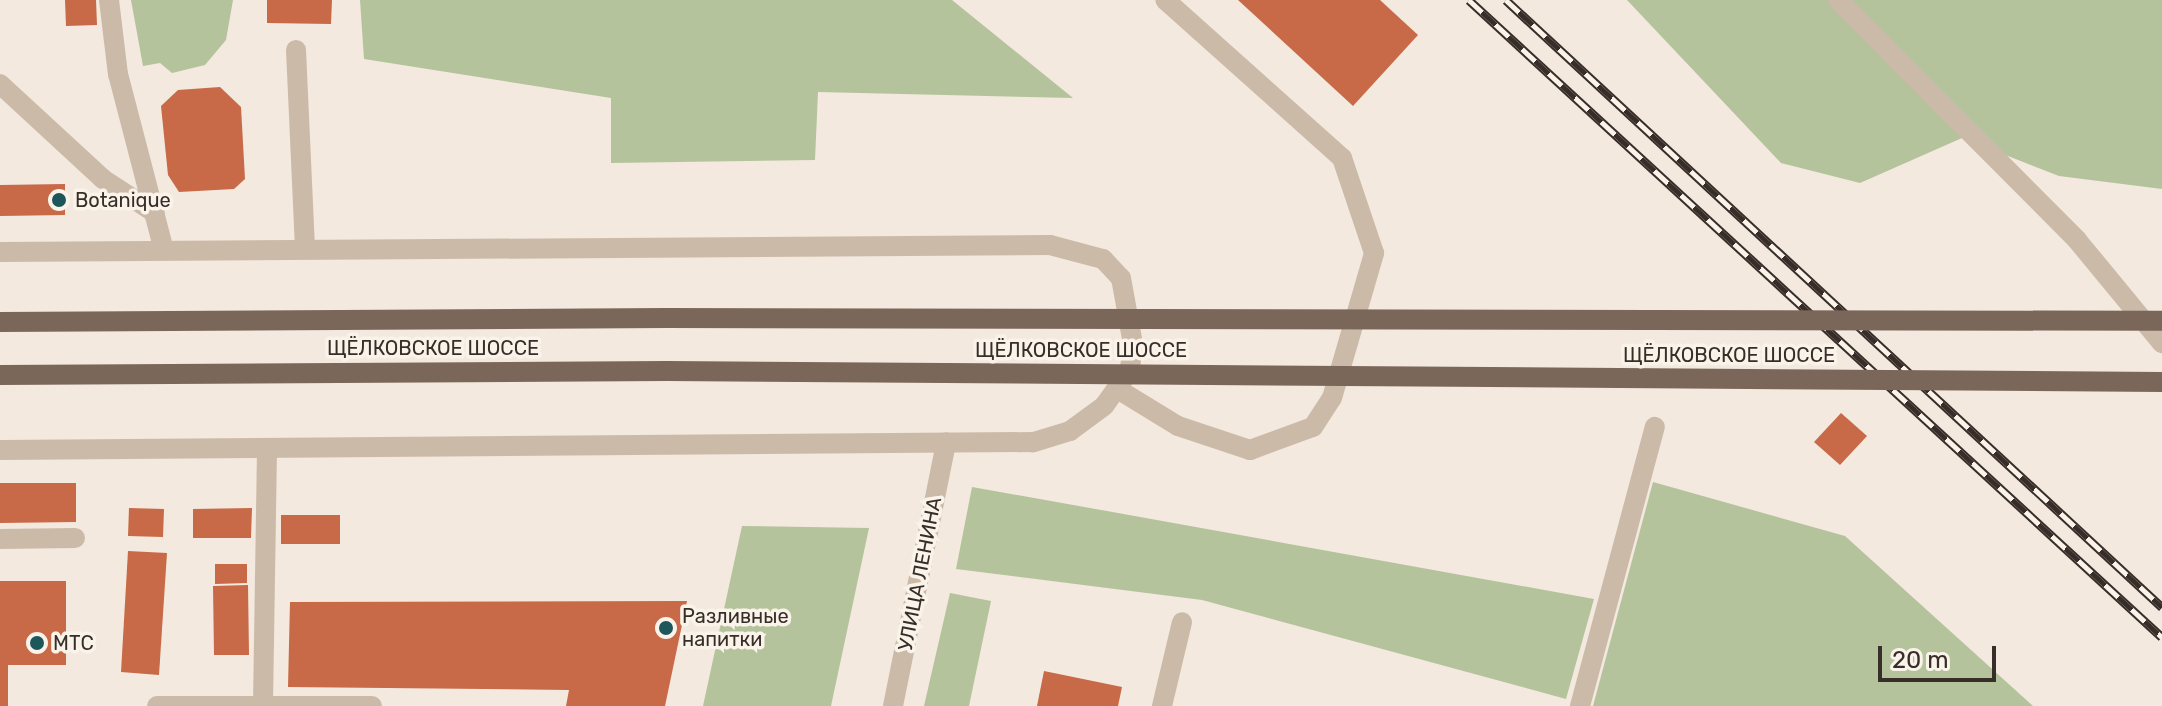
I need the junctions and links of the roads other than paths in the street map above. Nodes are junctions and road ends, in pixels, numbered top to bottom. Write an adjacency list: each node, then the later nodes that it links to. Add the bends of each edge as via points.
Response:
1 (109, 0): 6 (street, via 118,74)
2 (1165, 0): 15 (street, via 1342,158 1374,253 1322,416 1282,443 1250,450 1178,426)
3 (1838, 0): 12 (street, via 2077,240)
4 (296, 50): 7 (street)
5 (0, 84): 6 (street, via 103,179)
6 (155, 213): 8 (street)
7 (305, 248): 8 (street); 15 (street, via 1065,248 1103,259 1129,296 1133,344)
8 (164, 250): 9 (street)
9 (0, 252)
10 (2162, 321): 11 (main road, ЩЁЛКОВСКОЕ ШОССЕ, bridge)
11 (0, 322)
12 (2162, 343)
13 (0, 375): 14 (main road, ЩЁЛКОВСКОЕ ШОССЕ, bridge, via 667,371)
14 (2162, 382)
15 (1119, 390): 17 (street, via 1070,431 1033,442)
16 (1655, 427): 28 (street)
17 (946, 442): 18 (street); 26 (street, УЛИЦА ЛЕНИНА)
18 (267, 448): 19 (street); 23 (street)
19 (0, 450)
20 (75, 538): 21 (street)
21 (0, 539)
22 (1182, 622): 27 (street)
23 (263, 704): 24 (street); 25 (street)
24 (157, 706)
25 (372, 706)
26 (893, 706)
27 (1162, 706)
28 (1580, 706)

